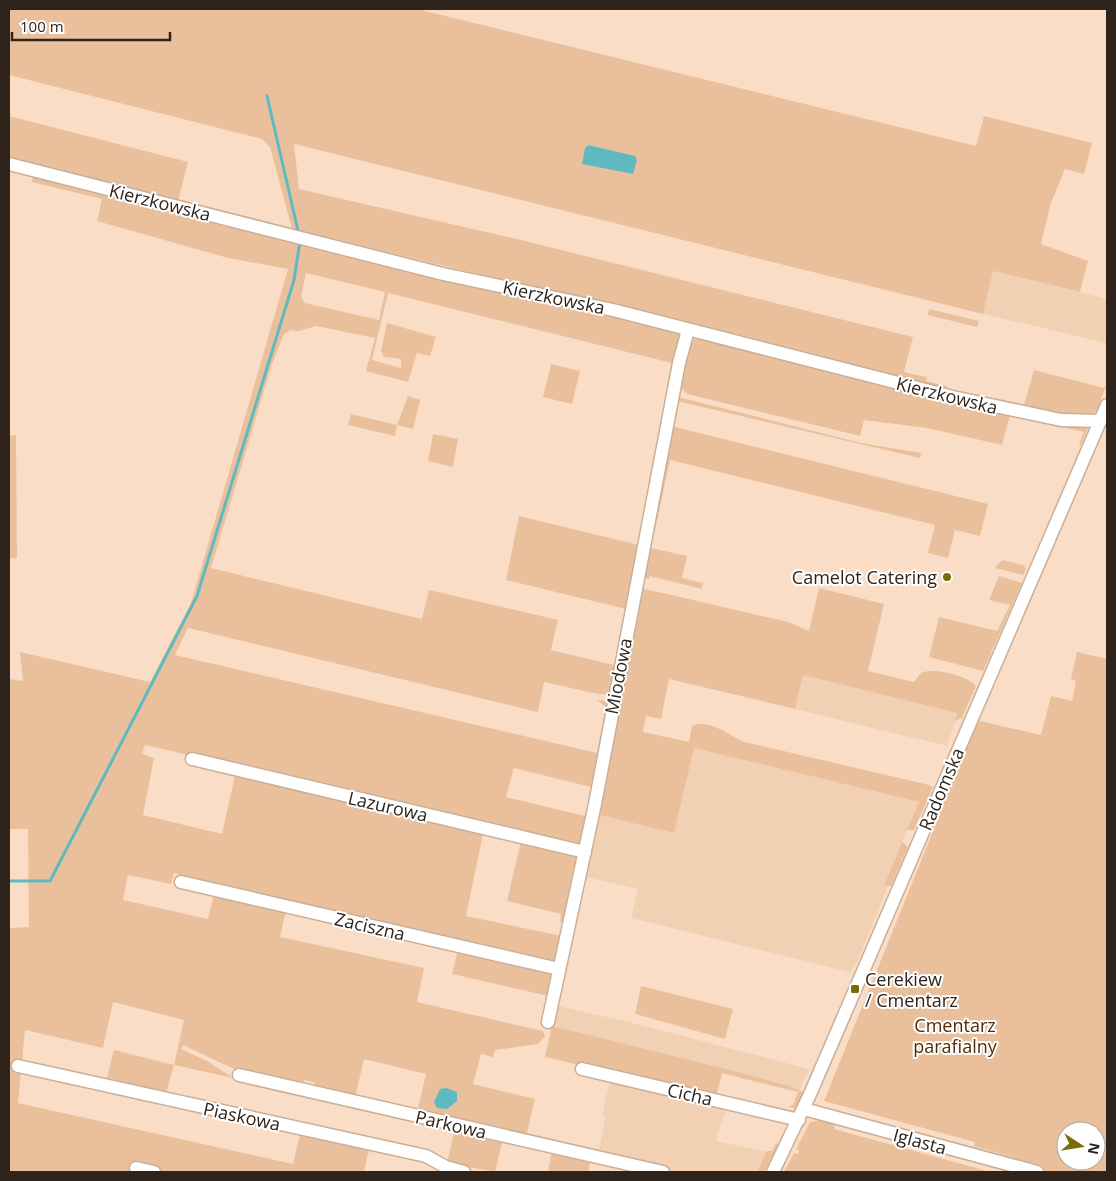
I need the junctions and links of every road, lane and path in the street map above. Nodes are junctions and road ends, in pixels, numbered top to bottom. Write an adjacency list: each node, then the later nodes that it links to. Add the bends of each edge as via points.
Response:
1 (9, 164): 2 (street, Kierzkowska, via 444,274 552,296)
2 (688, 330): 4 (street, Kierzkowska, via 1026,413 1061,420); 6 (street, Miodowa)
3 (1107, 405): 4 (street, Radomska)
4 (1100, 421): 13 (street, Radomska)
5 (192, 759): 6 (street, Lazurowa)
6 (584, 852): 8 (street, Miodowa)
7 (181, 882): 8 (street, Zaciszna)
8 (559, 969): 9 (street, Miodowa)
9 (548, 1022)
10 (18, 1066): 16 (street, Piaskowa, via 426,1156)
11 (582, 1069): 13 (street, Cicha)
12 (239, 1075): 17 (street, Parkowa)
13 (801, 1114): 18 (street, Radomska); 19 (street, Iglasta)
14 (136, 1168): 15 (street)
15 (154, 1172)
16 (464, 1172)
17 (663, 1172)
18 (773, 1172)
19 (1037, 1172)

